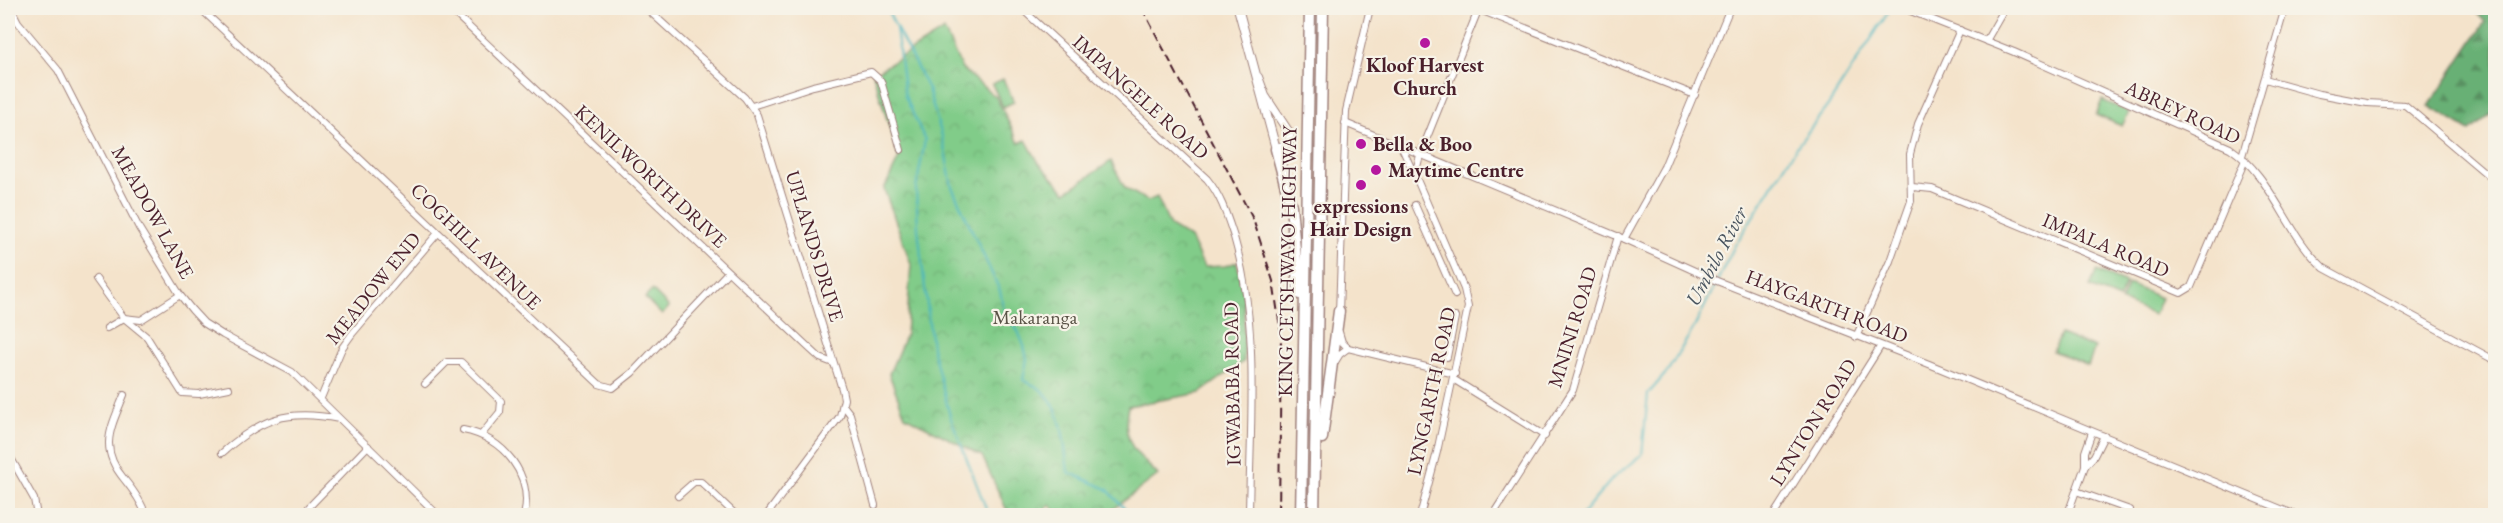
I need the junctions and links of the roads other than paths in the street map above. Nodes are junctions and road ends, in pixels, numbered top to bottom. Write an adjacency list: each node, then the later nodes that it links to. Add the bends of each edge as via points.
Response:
1 (11, 8): 38 (street, MEADOW LANE, via 58,70 139,228)
2 (200, 8): 32 (street, COGHILL AVENUE)
3 (449, 8): 35 (street, KENILWORTH DRIVE)
4 (646, 8): 20 (street, UPLANDS DRIVE)
5 (1021, 8): 29 (street, IMPANGELE ROAD)
6 (1238, 8): 17 (street)
7 (1310, 8): 53 (highway, KING CETSHWAYO HIGHWAY)
8 (1323, 8): 83 (highway, KING CETSHWAYO HIGHWAY)
9 (1370, 8): 21 (street)
10 (1478, 8): 19 (street); 25 (street)
11 (1730, 8): 19 (street, MNINI ROAD)
12 (2005, 8): 16 (street)
13 (2285, 8): 18 (street)
14 (1906, 9): 15 (street, ABREY ROAD)
15 (1960, 30): 16 (street, ABREY ROAD); 30 (street, via 1912,143 1908,173)
16 (1986, 41): 26 (street, ABREY ROAD, via 2230,148)
17 (1258, 77): 23 (street); 23 (street, via 1265,96 1290,134 1288,144)
18 (2265, 79): 26 (street); 28 (street, via 2357,101 2405,105)
19 (1695, 95): 33 (street, MNINI ROAD, via 1664,167)
20 (752, 106): 24 (street, via 871,72 880,81); 51 (street, UPLANDS DRIVE, via 765,136)
21 (1345, 123): 22 (street, HAYGARTH ROAD); 40 (street)
22 (1402, 148): 25 (street, HAYGARTH ROAD); 27 (street, LYNGARTH ROAD)
23 (1276, 149): 53 (highway, via 1294,224)
24 (901, 150)
25 (1420, 155): 27 (street); 33 (street, HAYGARTH ROAD)
26 (2243, 158): 30 (street, IMPALA ROAD, via 2191,287 2181,293 1932,189); 50 (street, ABREY ROAD, via 2324,268)
27 (1414, 175): 34 (street, LYNGARTH ROAD)
28 (2496, 182)
29 (1212, 186): 81 (street, IGWABABA ROAD, via 1228,218 1248,297)
30 (1912, 187): 44 (street, via 1911,201 1890,261)
31 (1415, 205): 36 (street)
32 (438, 233): 35 (street, COGHILL AVENUE, via 592,380 609,388 632,373); 58 (street, MEADOW END, via 342,348)
33 (1621, 238): 44 (street, HAYGARTH ROAD); 64 (street, MNINI ROAD, via 1575,384)
34 (1456, 270): 36 (street); 46 (street, LYNGARTH ROAD, via 1468,307)
35 (728, 272): 51 (street, KENILWORTH DRIVE, via 818,357)
36 (1446, 274): 39 (street)
37 (96, 279): 42 (street)
38 (180, 295): 42 (street, via 141,320); 58 (street, MEADOW LANE, via 204,323 292,372)
39 (1455, 295)
40 (1339, 311): 48 (street, via 1340,335); 52 (highway)
41 (1455, 317): 45 (street)
42 (124, 318): 43 (street); 56 (street, via 147,337 182,393)
43 (106, 328)
44 (1856, 337): 47 (street, HAYGARTH ROAD)
45 (1451, 343): 46 (street); 49 (street)
46 (1461, 345): 54 (street, LYNGARTH ROAD)
47 (1880, 347): 62 (street, HAYGARTH ROAD); 86 (street, LYNTON ROAD)
48 (1348, 348): 52 (street, via 1338,355); 54 (street)
49 (1447, 357)
50 (2496, 361)
51 (833, 363): 59 (street, UPLANDS DRIVE)
52 (1331, 369): 83 (highway)
53 (1303, 375): 82 (highway, KING CETSHWAYO HIGHWAY)
54 (1454, 376): 64 (street); 84 (street, LYNGARTH ROAD)
55 (425, 384): 63 (street, via 447,362 461,362 501,401 500,412)
56 (229, 388)
57 (124, 395): 76 (street, via 108,437 109,455)
58 (321, 398): 60 (street, MEADOW LANE)
59 (843, 405): 72 (street, UPLANDS DRIVE, via 850,414); 80 (street, via 835,423)
60 (340, 419): 66 (street, MEADOW LANE); 68 (street, via 309,414 274,418 244,434)
61 (463, 430): 63 (street)
62 (2092, 432): 65 (street, HAYGARTH ROAD); 69 (street)
63 (482, 434): 78 (street, via 520,469 527,492)
64 (1545, 436): 85 (street, MNINI ROAD)
65 (2104, 436): 69 (street); 88 (street, HAYGARTH ROAD)
66 (368, 446): 73 (street); 77 (street, MEADOW LANE)
67 (8, 453): 75 (street, via 34,499)
68 (222, 453)
69 (2085, 466): 70 (street)
70 (2076, 491): 74 (street); 87 (street)
71 (678, 496): 79 (street, via 694,482 701,482)
72 (875, 505)
73 (309, 507)
74 (2130, 510)
75 (37, 516)
76 (146, 516)
77 (439, 516)
78 (524, 516)
79 (737, 516)
80 (766, 516)
81 (1249, 516)
82 (1301, 516)
83 (1315, 516)
84 (1420, 516)
85 (1492, 516)
86 (1773, 516)
87 (2067, 516)
88 (2298, 516)

